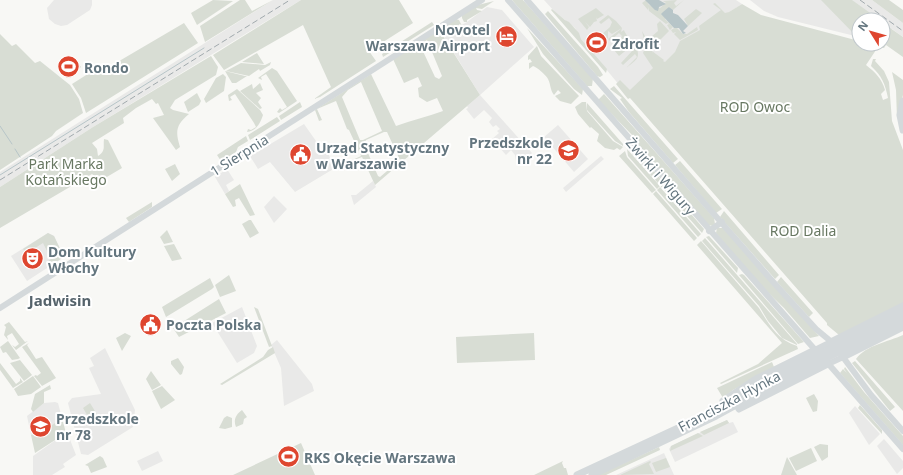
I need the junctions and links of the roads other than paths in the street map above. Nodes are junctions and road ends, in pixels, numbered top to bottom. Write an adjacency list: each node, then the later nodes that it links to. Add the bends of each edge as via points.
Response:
1 (487, 0): 4 (main road, 1 Sierpnia)
2 (508, 0): 8 (main road, Żwirki i Wigury)
3 (527, 0): 7 (main road, Żwirki i Wigury)
4 (480, 1): 10 (main road, 1 Sierpnia)
5 (903, 101): 6 (main road, via 900,111)
6 (902, 127)
7 (722, 222): 8 (main road); 15 (main road, Żwirki i Wigury, via 816,329)
8 (709, 231): 16 (main road, Żwirki i Wigury)
9 (903, 306): 15 (main road)
10 (0, 308)
11 (903, 313): 14 (main road)
12 (903, 320): 14 (main road)
13 (903, 327): 17 (main road)
14 (880, 328): 19 (main road, Franciszka Hynka, via 777,379)
15 (831, 342): 16 (main road); 17 (main road, Żwirki i Wigury)
16 (815, 350): 18 (main road, Żwirki i Wigury); 19 (main road, via 743,387)
17 (843, 357): 18 (main road); 20 (main road, via 871,395)
18 (828, 364): 19 (main road, via 727,415); 21 (main road)
19 (713, 415): 22 (main road, Franciszka Hynka); 23 (main road, Franciszka Hynka)
20 (903, 431)
21 (903, 449)
22 (577, 475)
23 (592, 475)

